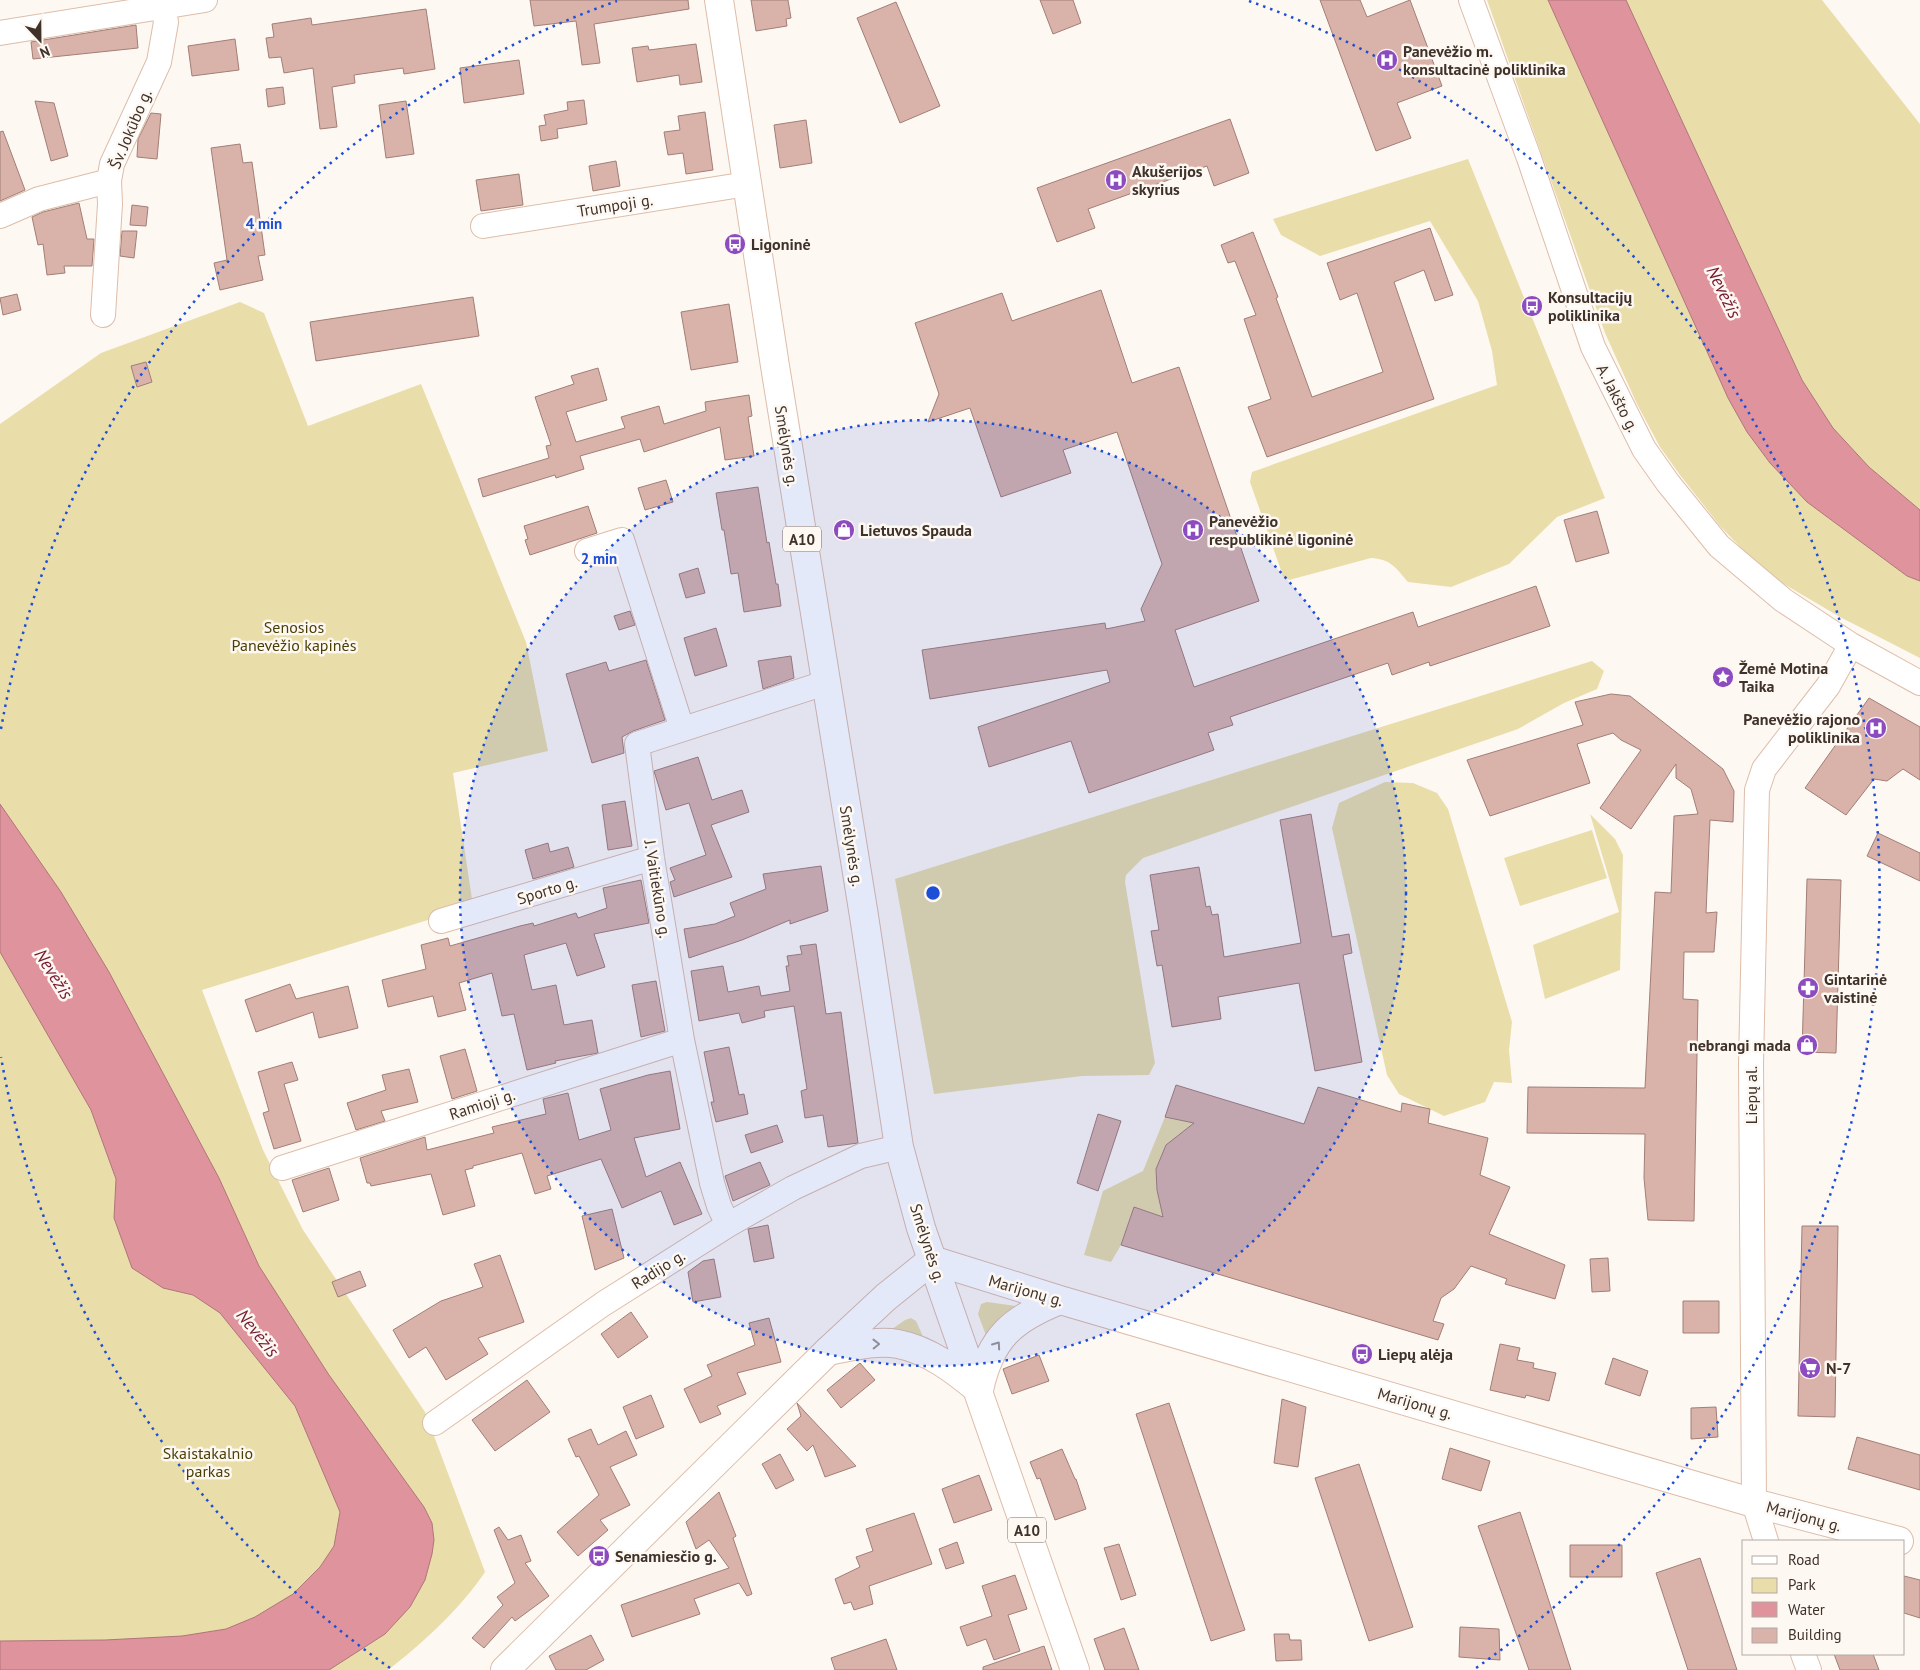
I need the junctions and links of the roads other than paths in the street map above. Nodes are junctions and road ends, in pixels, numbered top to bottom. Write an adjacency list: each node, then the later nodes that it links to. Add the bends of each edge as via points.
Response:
1 (205, 0): 4 (street)
2 (719, 0): 7 (main road, Smėlynės g. / A10)
3 (1471, 0): 12 (street, A. Jakšto g., via 1542,194 1593,347 1644,449 1719,546 1783,600)
4 (163, 5): 5 (street); 6 (street, Šv. Jokūbo g., via 166,22 159,62 112,164)
5 (0, 33)
6 (109, 181): 8 (street, via 39,199); 10 (street, Šv. Jokūbo g.)
7 (747, 184): 9 (street, Trumpoji g.); 13 (main road, Smėlynės g. / A10)
8 (0, 216)
9 (483, 226)
10 (103, 315)
11 (587, 551): 15 (street, via 622,540)
12 (1851, 646): 14 (street, A. Jakšto g.); 27 (street, Liepų al., via 1828,686 1764,769 1757,790 1751,1064)
13 (825, 683): 15 (street, J. Vaitiekūno g.); 19 (main road, Smėlynės g. / A10)
14 (1920, 683)
15 (682, 728): 16 (street, J. Vaitiekūno g., via 637,744)
16 (652, 858): 17 (street, Sporto g.); 18 (street, J. Vaitiekūno g.)
17 (441, 921)
18 (682, 1040): 20 (street, Ramioji g.); 21 (street, J. Vaitiekūno g., via 712,1184)
19 (899, 1147): 21 (street, Radijo g., via 860,1156 793,1188); 22 (main road, Smėlynės g. / A10)
20 (282, 1168)
21 (728, 1225): 26 (street, Radijo g., via 603,1304)
22 (932, 1260): 23 (main road, Marijonų g.); 24 (main road); 25 (main road, Smėlynės g. / A10)
23 (1060, 1300): 25 (main road, one-way to 23, via 983,1370 994,1347 1010,1328 1022,1317); 27 (main road, Marijonų g.)
24 (828, 1351): 25 (main road, one-way to 25, via 897,1344 927,1353); 33 (main road)
25 (979, 1390): 34 (main road, Smėlynės g. / A10)
26 (435, 1423)
27 (1754, 1503): 28 (street, Liepų al.); 29 (main road, Marijonų g.)
28 (1766, 1540)
29 (1895, 1540)
30 (1905, 1542): 31 (main road)
31 (1920, 1547)
32 (1803, 1655): 35 (street)
33 (505, 1670)
34 (1075, 1670)
35 (1809, 1670)

